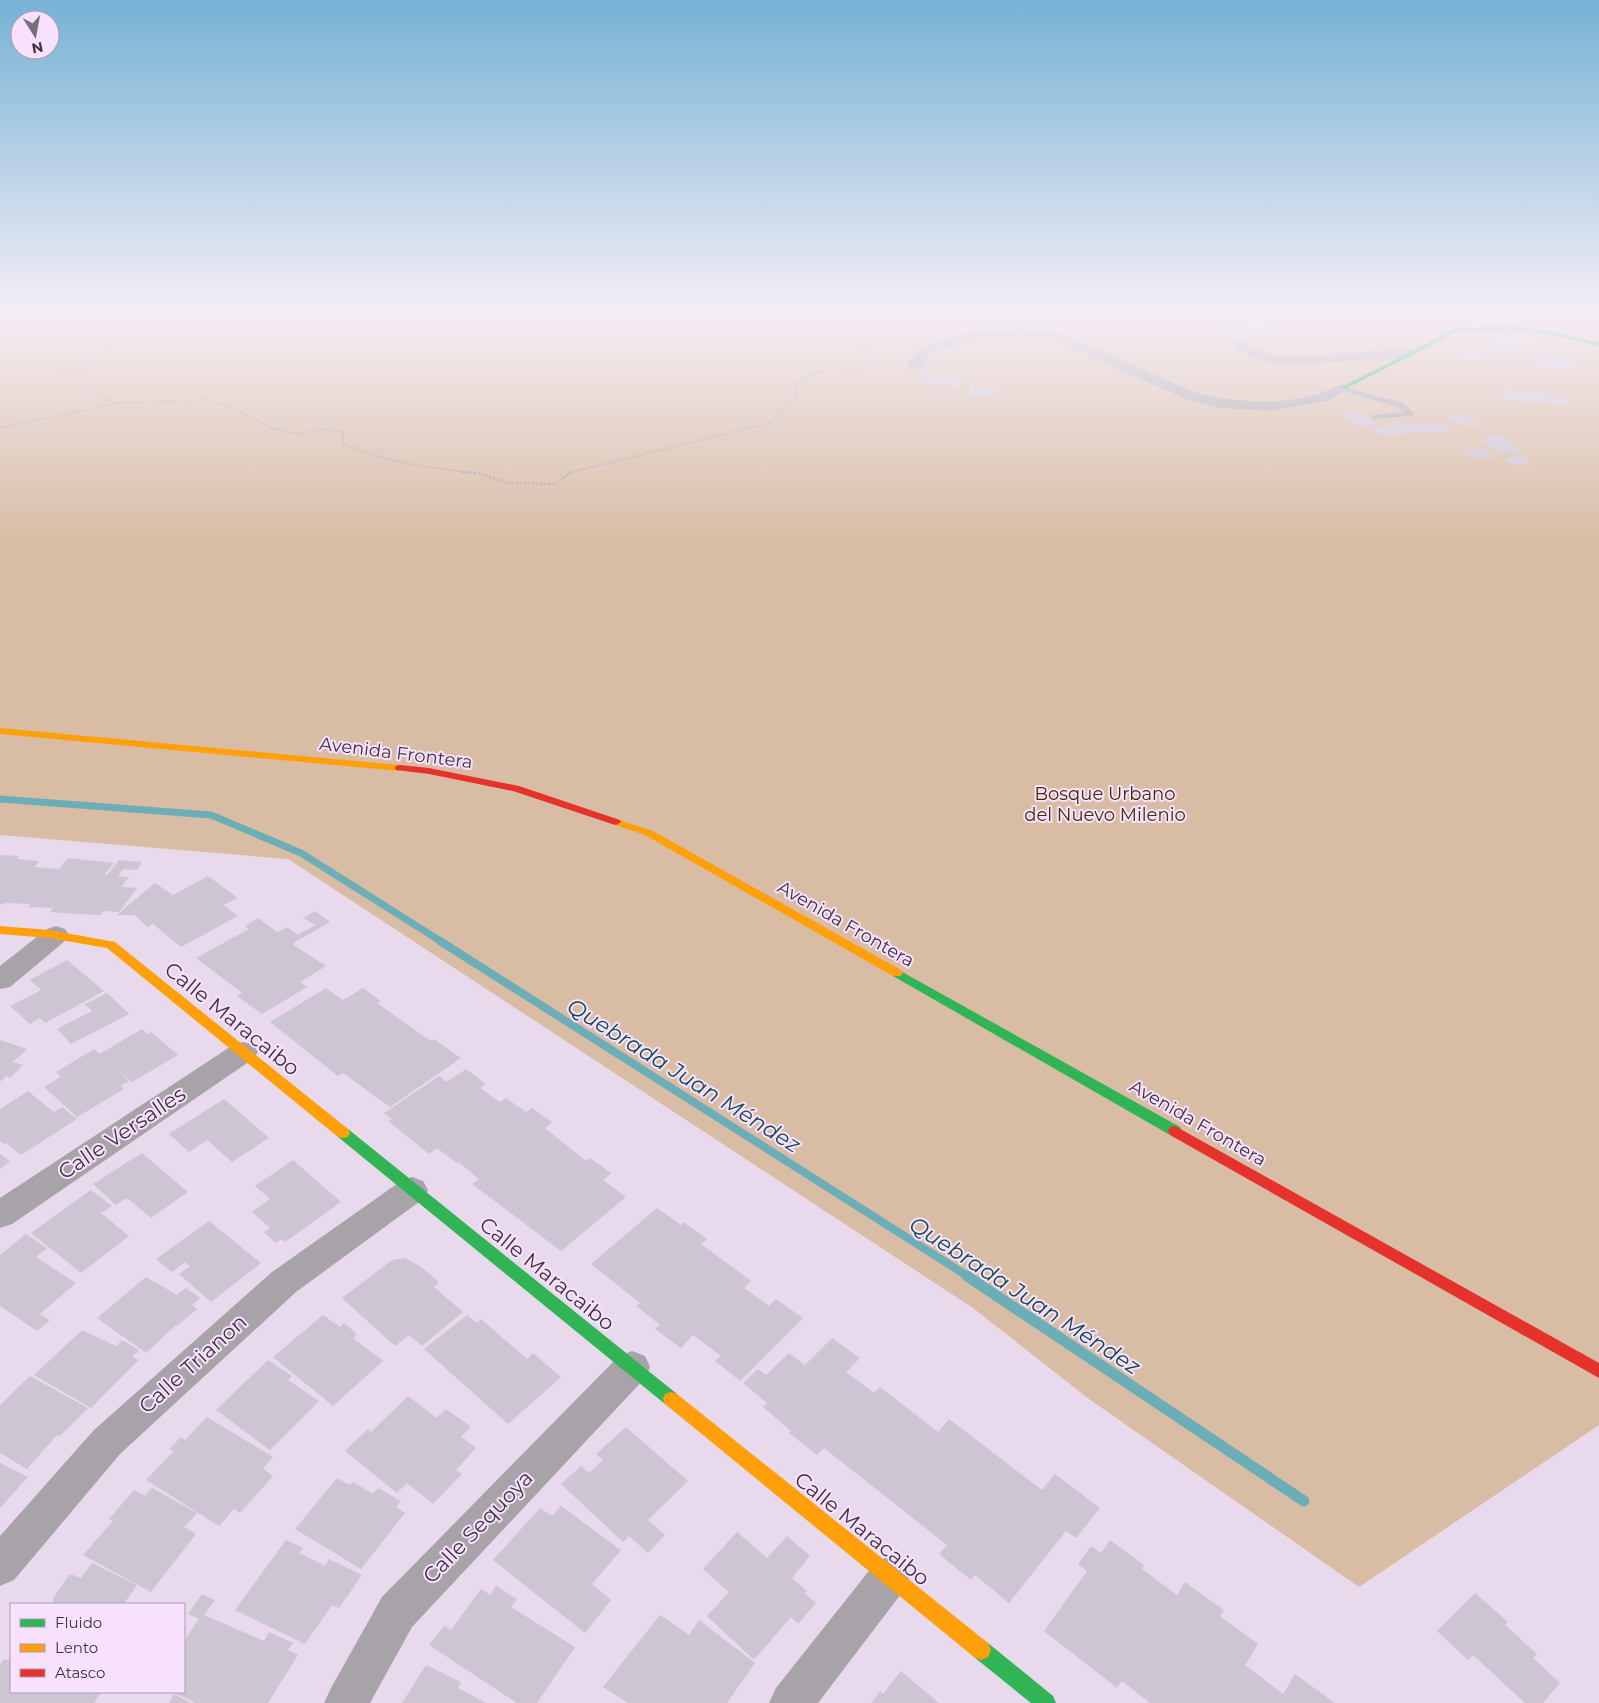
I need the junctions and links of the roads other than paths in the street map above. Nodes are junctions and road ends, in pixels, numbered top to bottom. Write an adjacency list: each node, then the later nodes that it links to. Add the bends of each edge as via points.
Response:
1 (1176, 389): 2 (street, via 1219,403 1270,406 1322,398)
2 (1340, 389)
3 (1348, 389): 4 (lane, via 1400,406 1411,414)
4 (1375, 417)
5 (0, 731): 13 (street, Avenida Frontera, via 429,771 515,788 649,833)
6 (0, 930): 7 (street, Calle Maracaibo)
7 (56, 935): 8 (street); 9 (street, Calle Maracaibo, via 111,945)
8 (0, 980)
9 (243, 1052): 10 (street, Calle Maracaibo); 11 (street, Calle Versalles)
10 (412, 1190): 12 (street, Calle Maracaibo); 14 (street, Calle Trianon, via 284,1282 107,1442)
11 (0, 1215)
12 (632, 1367): 15 (street, Calle Maracaibo); 16 (street, Calle Sequoya, via 397,1612)
13 (1599, 1371)
14 (0, 1566)
15 (890, 1576): 17 (street); 18 (street, Calle Maracaibo)
16 (346, 1703)
17 (791, 1703)
18 (1046, 1703)

